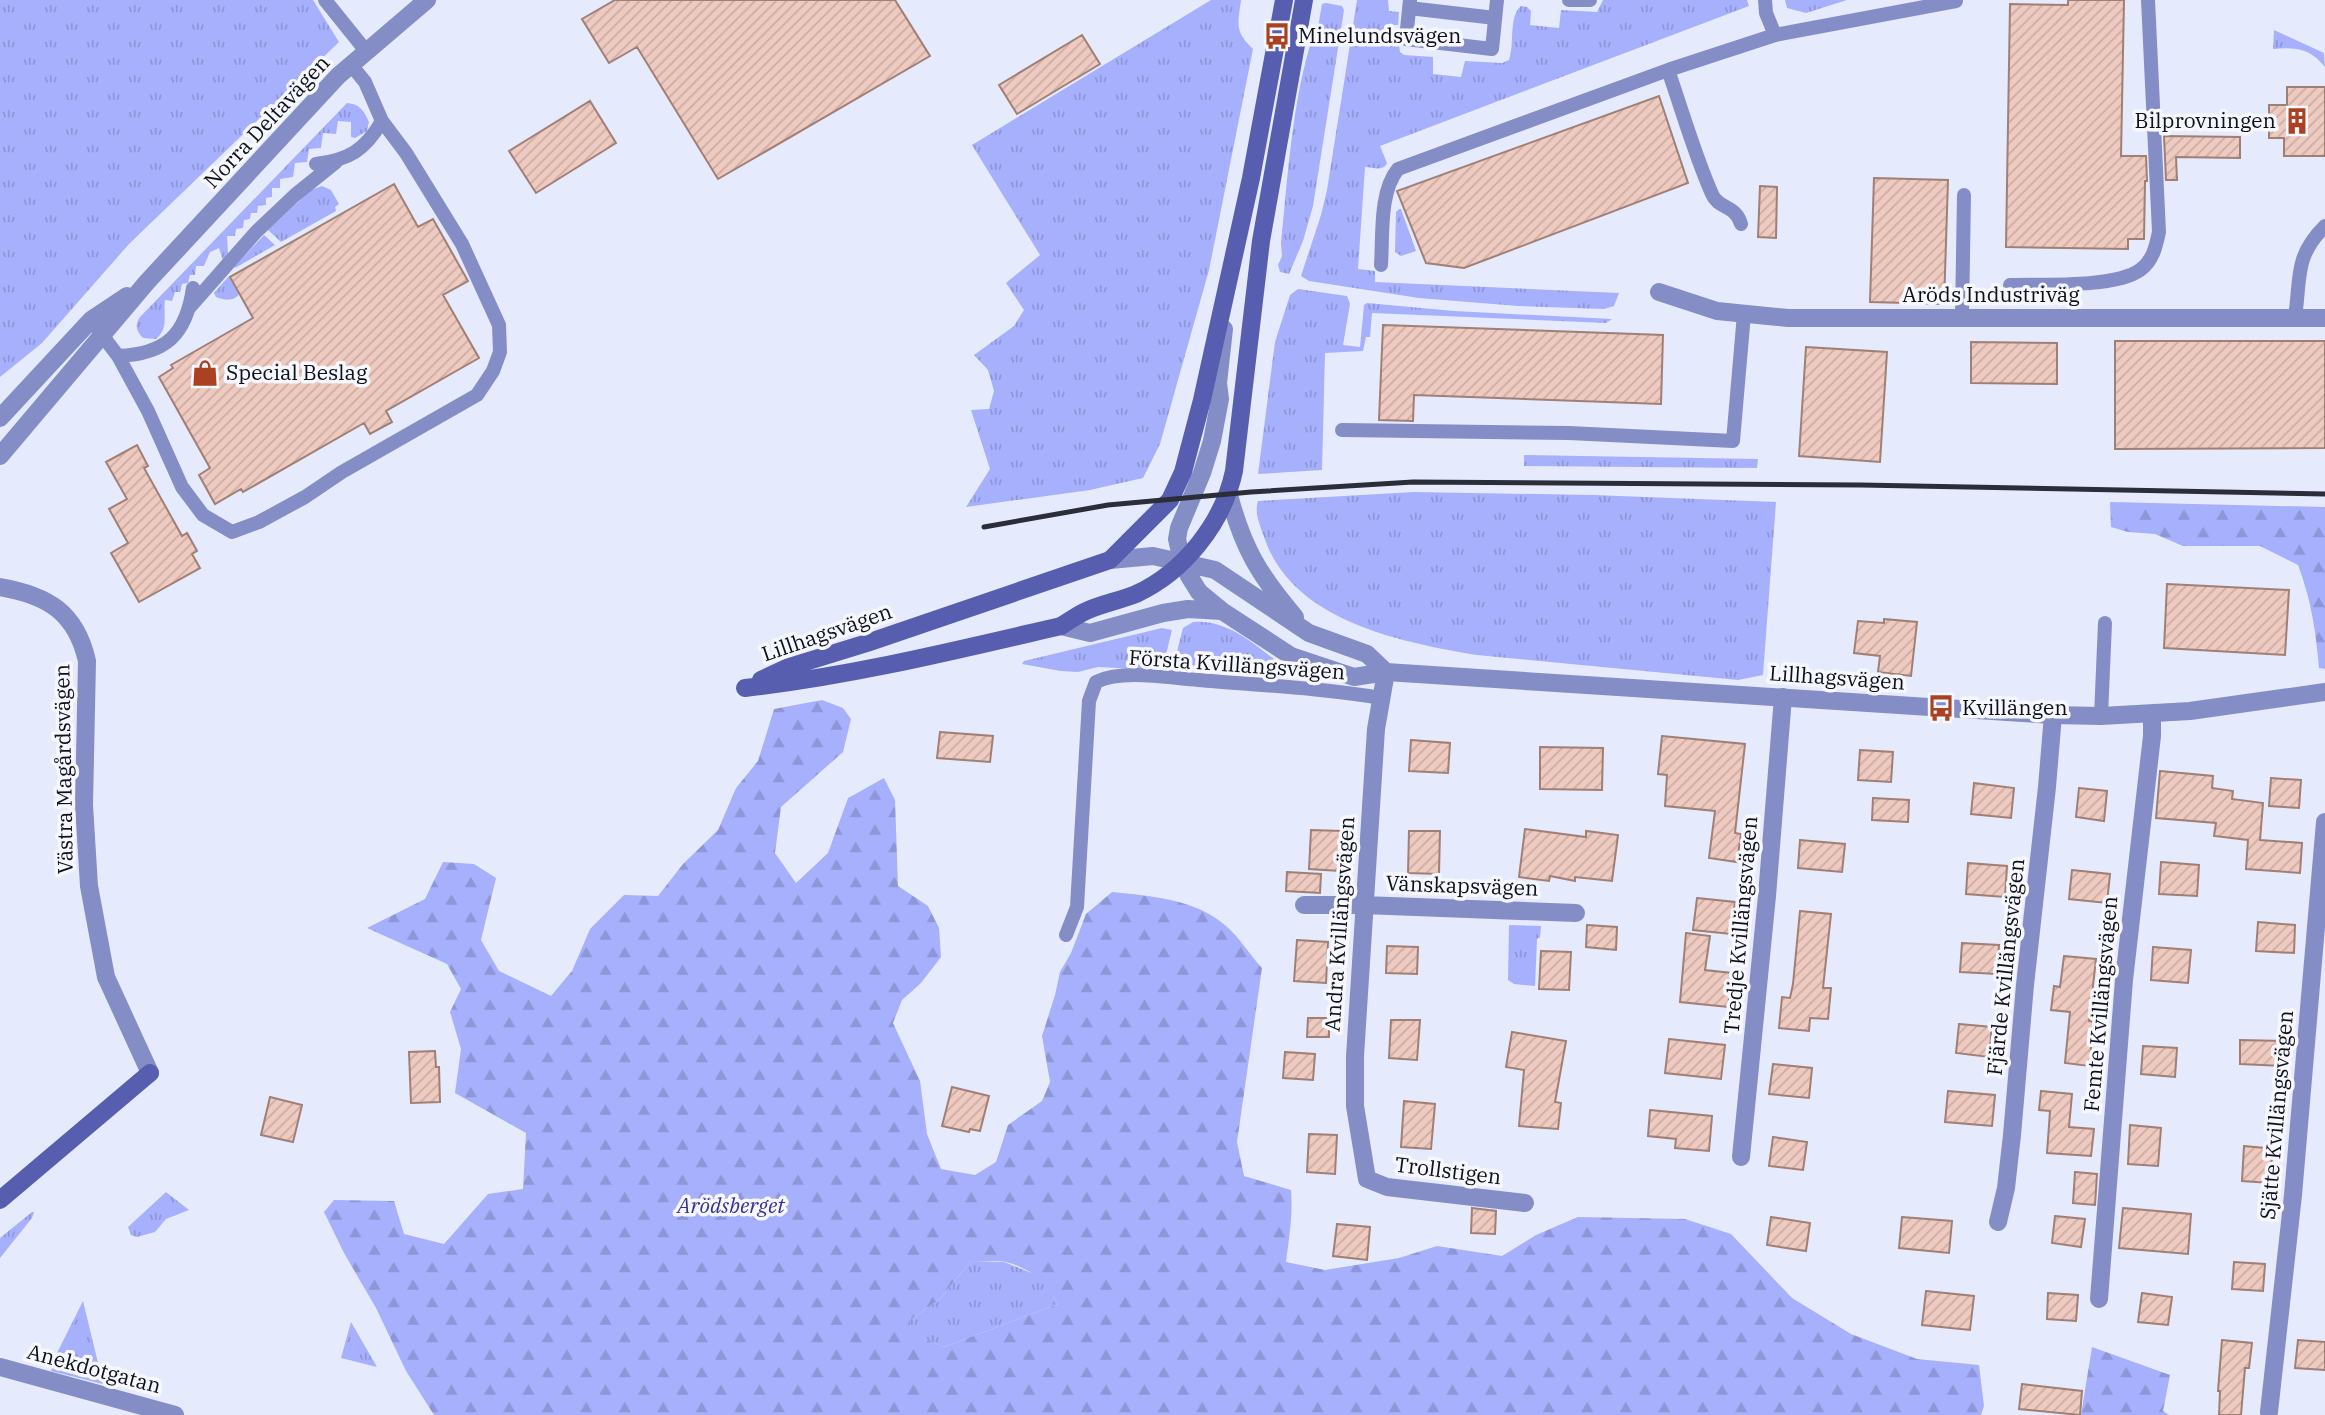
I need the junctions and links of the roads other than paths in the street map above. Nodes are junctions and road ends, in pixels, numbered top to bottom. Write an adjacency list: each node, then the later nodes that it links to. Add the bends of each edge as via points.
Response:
1 (326, 0): 14 (lane)
2 (427, 0): 14 (street, Norra Deltavägen)
3 (1284, 0): 24 (main road)
4 (1304, 0): 38 (main road, via 1261,242)
5 (1497, 0): 12 (lane)
6 (1569, 0): 7 (lane)
7 (1590, 0)
8 (1765, 0): 13 (lane)
9 (2148, 0): 25 (lane, via 2159,232 2154,254 2139,271 2104,282)
10 (1956, 1): 13 (lane)
11 (1410, 4): 12 (lane); 12 (lane, via 1406,39 1492,48)
12 (1495, 18)
13 (1775, 35): 16 (lane)
14 (366, 51): 15 (street, Norra Deltavägen)
15 (352, 66): 17 (lane, via 365,82); 33 (street, Norra Deltavägen, via 147,282)
16 (1668, 70): 21 (lane, via 1713,198 1733,210); 23 (lane, via 1398,169 1386,192)
17 (382, 121): 18 (lane, via 371,140); 34 (lane, via 462,244 499,325 500,352 494,371 477,395 305,497 232,532 203,515 182,487)
18 (336, 162): 19 (lane); 28 (lane, via 256,232)
19 (316, 164)
20 (1964, 195): 30 (lane)
21 (1741, 224)
22 (2325, 226): 31 (lane, via 2310,241 2301,260)
23 (1381, 265)
24 (1231, 270): 39 (main road, Lillhagsvägen, via 1183,472 1170,500); 40 (street, Lillhagsvägen, via 1220,399 1202,473 1179,528)
25 (2010, 285)
26 (193, 288): 28 (lane)
27 (1659, 292): 29 (street, Aröds Industriväg, via 1717,311)
28 (190, 307): 34 (lane, via 182,327 165,344 147,353)
29 (1744, 314): 30 (street, Aröds Industriväg); 36 (lane, via 1733,442 1569,433)
30 (1962, 317): 31 (street, Aröds Industriväg)
31 (2295, 317): 32 (street, Aröds Industriväg)
32 (2325, 318)
33 (96, 327): 34 (lane); 35 (street, Norra Deltavägen); 37 (street, Norra Deltavägen)
34 (118, 356)
35 (0, 418)
36 (1342, 430)
37 (0, 456)
38 (1229, 495): 40 (main road, Lillhagsvägen, via 1209,530); 45 (street, Lillhagsvägen, via 1253,561)
39 (1110, 560): 40 (street, Lillhagsvägen, via 1153,556); 44 (main road, Lillhagsvägen, via 789,667 745,688 853,672)
40 (1182, 561): 42 (street, Lillhagsvägen, via 1199,592); 44 (main road, Lillhagsvägen, via 1137,593 1085,611); 45 (street, Lillhagsvägen, via 1215,570)
41 (0, 587): 58 (street, Västra Magårdsvägen, via 43,598 58,607 83,643 87,661 84,805 89,886 106,977)
42 (1222, 611): 44 (street, Lillhagsvägen, via 1163,613 1090,633); 46 (street, Lillhagsvägen, via 1292,656 1315,665 1354,677)
43 (2105, 623): 52 (lane)
44 (1061, 626)
45 (1309, 633): 46 (street, Lillhagsvägen, via 1367,654)
46 (1386, 672): 48 (street, Lillhagsvägen); 49 (street, Andra Kvillängsvägen)
47 (2325, 692): 50 (street, Lillhagsvägen)
48 (1783, 697): 51 (street, Lillhagsvägen); 59 (street, Tredje Kvillängsvägen)
49 (1381, 698): 55 (street, Andra Kvillängsvägen); 57 (lane, Första Kvillängsvägen, via 1165,677 1096,682 1089,701 1077,907)
50 (2152, 714): 52 (street, Lillhagsvägen); 64 (street, Femte Kvillängsvägen)
51 (2053, 715): 52 (street, Lillhagsvägen); 63 (street, Fjärde Kvillängsvägen, via 2012,1135)
52 (2101, 716)
53 (2325, 822): 66 (street, Sjätte Kvillängsvägen)
54 (1304, 905): 55 (street, Vänskapsvägen)
55 (1363, 905): 56 (street, Vänskapsvägen); 60 (street, Andra Kvillängsvägen, via 1355,1106)
56 (1576, 913)
57 (1066, 935)
58 (149, 1073): 61 (main road)
59 (1741, 1157)
60 (1367, 1179): 62 (street, Trollstigen, via 1387,1187)
61 (0, 1200)
62 (1525, 1203)
63 (1998, 1222)
64 (2098, 1299)
65 (0, 1367): 67 (street, Anekdotgatan)
66 (2269, 1412)
67 (175, 1415)

